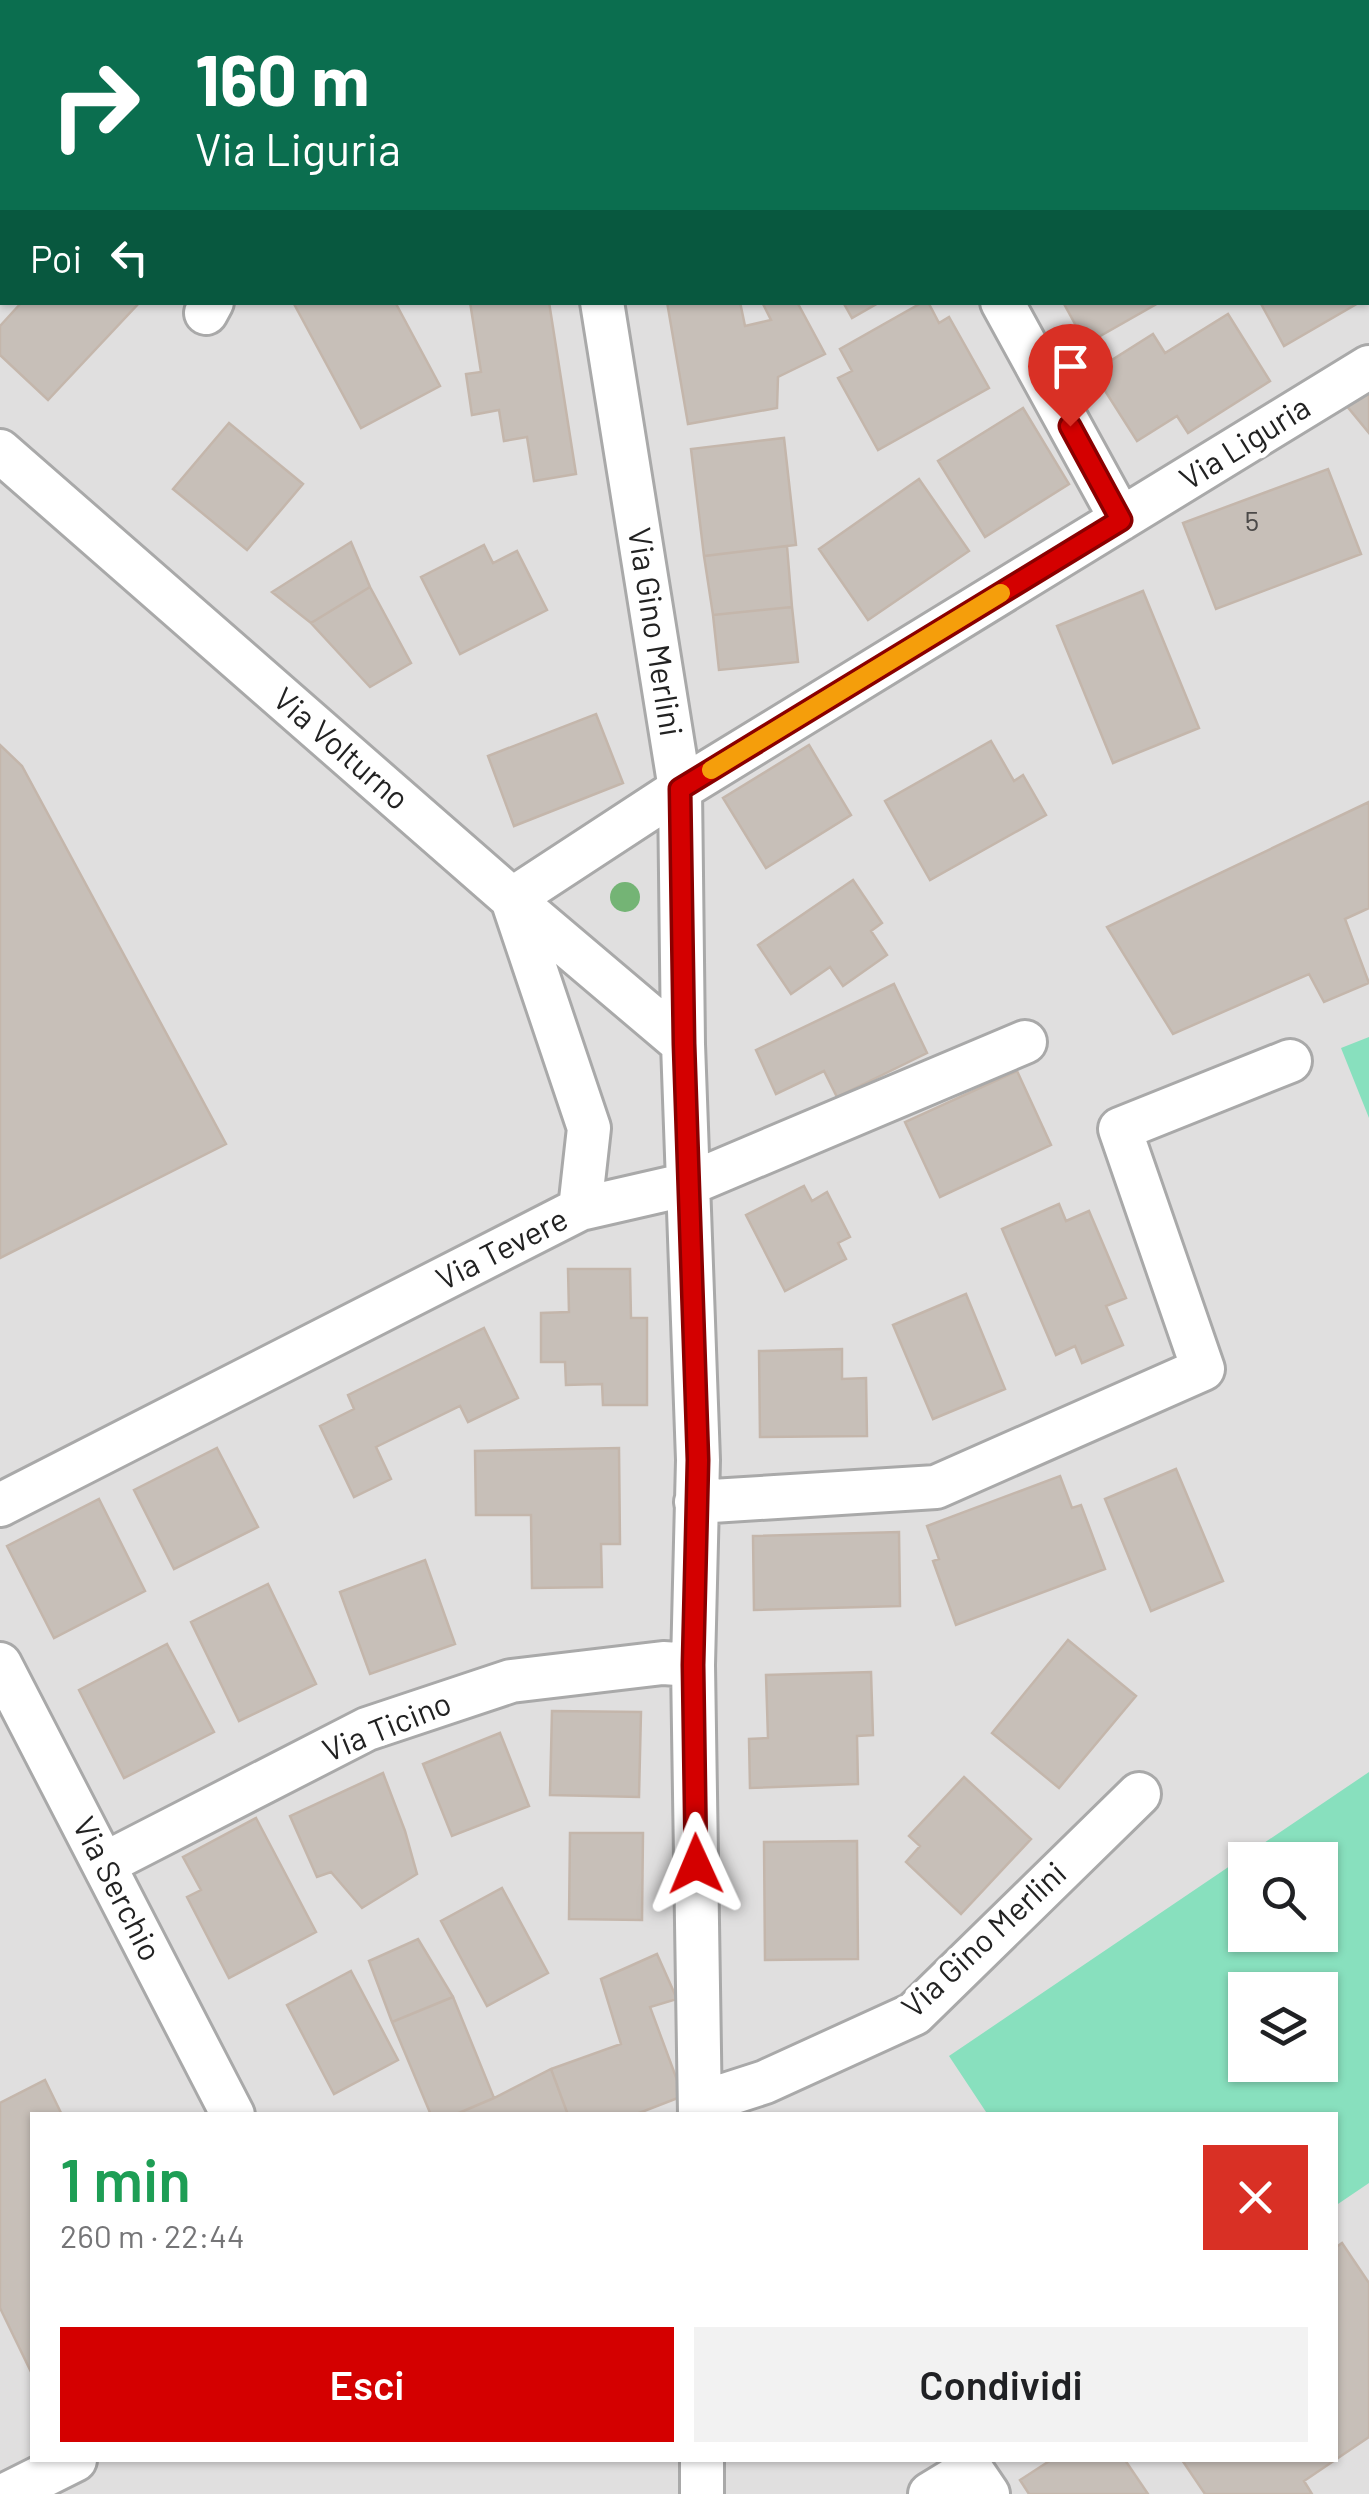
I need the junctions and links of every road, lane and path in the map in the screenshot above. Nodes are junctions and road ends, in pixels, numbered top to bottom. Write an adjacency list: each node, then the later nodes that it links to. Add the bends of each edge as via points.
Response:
1 (602, 305): 6 (street, Via Gino Merlini)
2 (1004, 305): 5 (street)
3 (1369, 367): 5 (street, Via Liguria)
4 (0, 451): 7 (street, Via Volturno)
5 (1121, 520): 6 (street, Via Liguria)
6 (680, 789): 7 (street, Via Liguria); 9 (street, Via Gino Merlini)
7 (512, 898): 9 (street, Via Volturno); 12 (street, via 589,1128)
8 (1025, 1042): 11 (street, Via Tevere)
9 (684, 1044): 11 (street, Via Gino Merlini)
10 (1290, 1060): 13 (street, via 1120,1129 1203,1369 936,1487)
11 (689, 1184): 12 (street, Via Tevere); 13 (street, Via Gino Merlini)
12 (580, 1209): 14 (street, Via Tevere)
13 (696, 1502): 16 (street, Via Gino Merlini)
14 (0, 1505)
15 (0, 1664): 18 (street, Via Serchio)
16 (693, 1665): 18 (street, Via Ticino, via 512,1681 367,1729); 19 (street, Via Gino Merlini)
17 (1139, 1794): 19 (street, Via Gino Merlini, via 914,2014)
18 (104, 1864): 20 (street, Via Serchio)
19 (700, 2109)
20 (231, 2112)
21 (71, 2462): 23 (street)
22 (702, 2462): 24 (street)
23 (7, 2494)
24 (702, 2494)
25 (930, 2494): 26 (street, via 971,2469)
26 (988, 2494)

